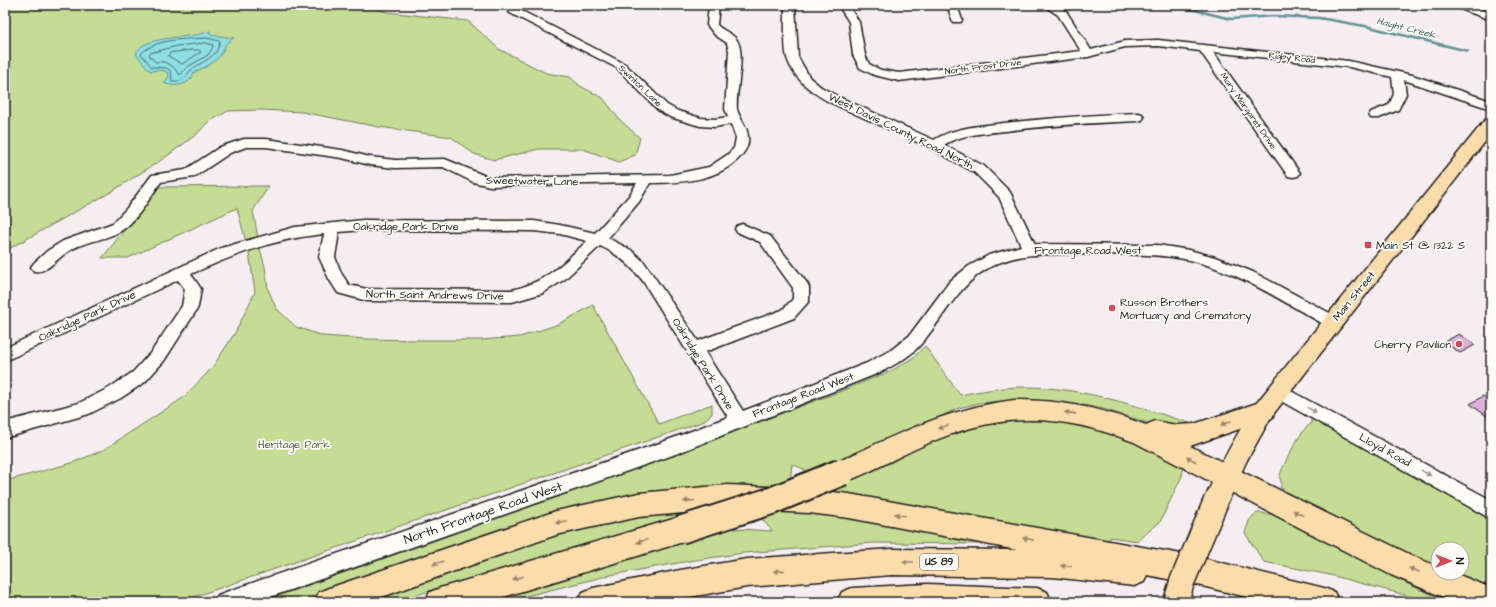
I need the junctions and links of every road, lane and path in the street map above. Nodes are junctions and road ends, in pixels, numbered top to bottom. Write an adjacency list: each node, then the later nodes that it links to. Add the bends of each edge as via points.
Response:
1 (509, 5): 16 (street, Swinton Lane, via 514,11 621,66 663,108 674,114 700,122)
2 (714, 5): 16 (street, Sweetwater Lane, via 712,25 732,41 735,51 731,109)
3 (790, 5): 18 (street, West Davis County Road North, via 792,57 805,80 817,90)
4 (843, 5): 11 (street, North Frost Drive, via 854,22 859,55 864,66 878,73 899,77)
5 (952, 5): 9 (street)
6 (1048, 5): 11 (street, via 1062,13)
7 (1459, 5): 8 (street)
8 (1491, 17)
9 (957, 20)
10 (1204, 48): 11 (street, Rigby Road, via 1137,43); 12 (street, Rigby Road, via 1349,64); 19 (street, Mary Margaret Drive)
11 (1088, 54)
12 (1398, 74): 13 (street, Rigby Road); 14 (street, via 1400,94 1394,107)
13 (1491, 105)
14 (1375, 115)
15 (1138, 117): 18 (street, via 1056,121 987,129 949,136)
16 (735, 120): 20 (street, Sweetwater Lane, via 741,132 740,149 723,165 696,175)
17 (1491, 123): 27 (main road, Main Street)
18 (934, 145): 24 (street, West Davis County Road North, via 979,169 1005,196)
19 (1293, 173)
20 (646, 179): 23 (street, North Saint Andrews Drive, via 628,208); 25 (street, Sweetwater Lane, via 490,182 445,163 395,164 266,143 244,143 225,150 189,174 157,178 119,226 72,243)
21 (332, 228): 23 (street, Oakridge Park Drive, via 363,225 534,226 559,228); 23 (street, North Saint Andrews Drive, via 327,257 334,275 344,289 367,295 512,296 538,289 560,275); 26 (street, Oakridge Park Drive, via 295,232 254,243)
22 (742, 229): 28 (street, via 765,239 801,287 801,301 788,314)
23 (597, 239): 28 (street, Oakridge Park Drive, via 636,261)
24 (1030, 249): 27 (street, Frontage Road West, via 1146,250 1189,255 1248,276); 32 (street, Frontage Road West, via 994,259 974,270 956,285 915,340 897,355 874,368)
25 (38, 267)
26 (181, 272): 29 (street, Oakridge Park Drive); 34 (street, via 193,289 190,307 158,356 139,377 83,410)
27 (1333, 322): 30 (main road, Main Street)
28 (694, 349): 32 (street, Oakridge Park Drive)
29 (5, 355)
30 (1278, 391): 31 (main road, Main Street); 36 (street, Lloyd Road, one-way to 36)
31 (1263, 411): 33 (highway, one-way to 33, via 1192,436 1164,434 1129,423); 35 (main road, Main Street, via 1246,438)
32 (739, 420): 40 (street, North Frontage Road West, via 666,449)
33 (1110, 422): 35 (highway, one-way to 33, via 1165,443); 42 (highway, one-way to 42, bridge, via 1070,413 1040,410 988,413 932,431 771,501)
34 (5, 430)
35 (1221, 489): 37 (highway, one-way to 35); 46 (main road, Main Street, bridge)
36 (1491, 510)
37 (1457, 588): 39 (highway); 48 (highway)
38 (1286, 594): 41 (highway, one-way to 41, via 1190,570 849,506 809,501 728,497 639,505 556,523); 43 (highway, US 89, one-way to 43, via 1135,572 1052,564 891,562 747,573); 47 (highway, US 89)
39 (1491, 594)
40 (226, 602)
41 (329, 602)
42 (440, 602)
43 (593, 602)
44 (852, 602): 45 (highway, via 927,598)
45 (1037, 602)
46 (1176, 602)
47 (1324, 602)
48 (1489, 602)

